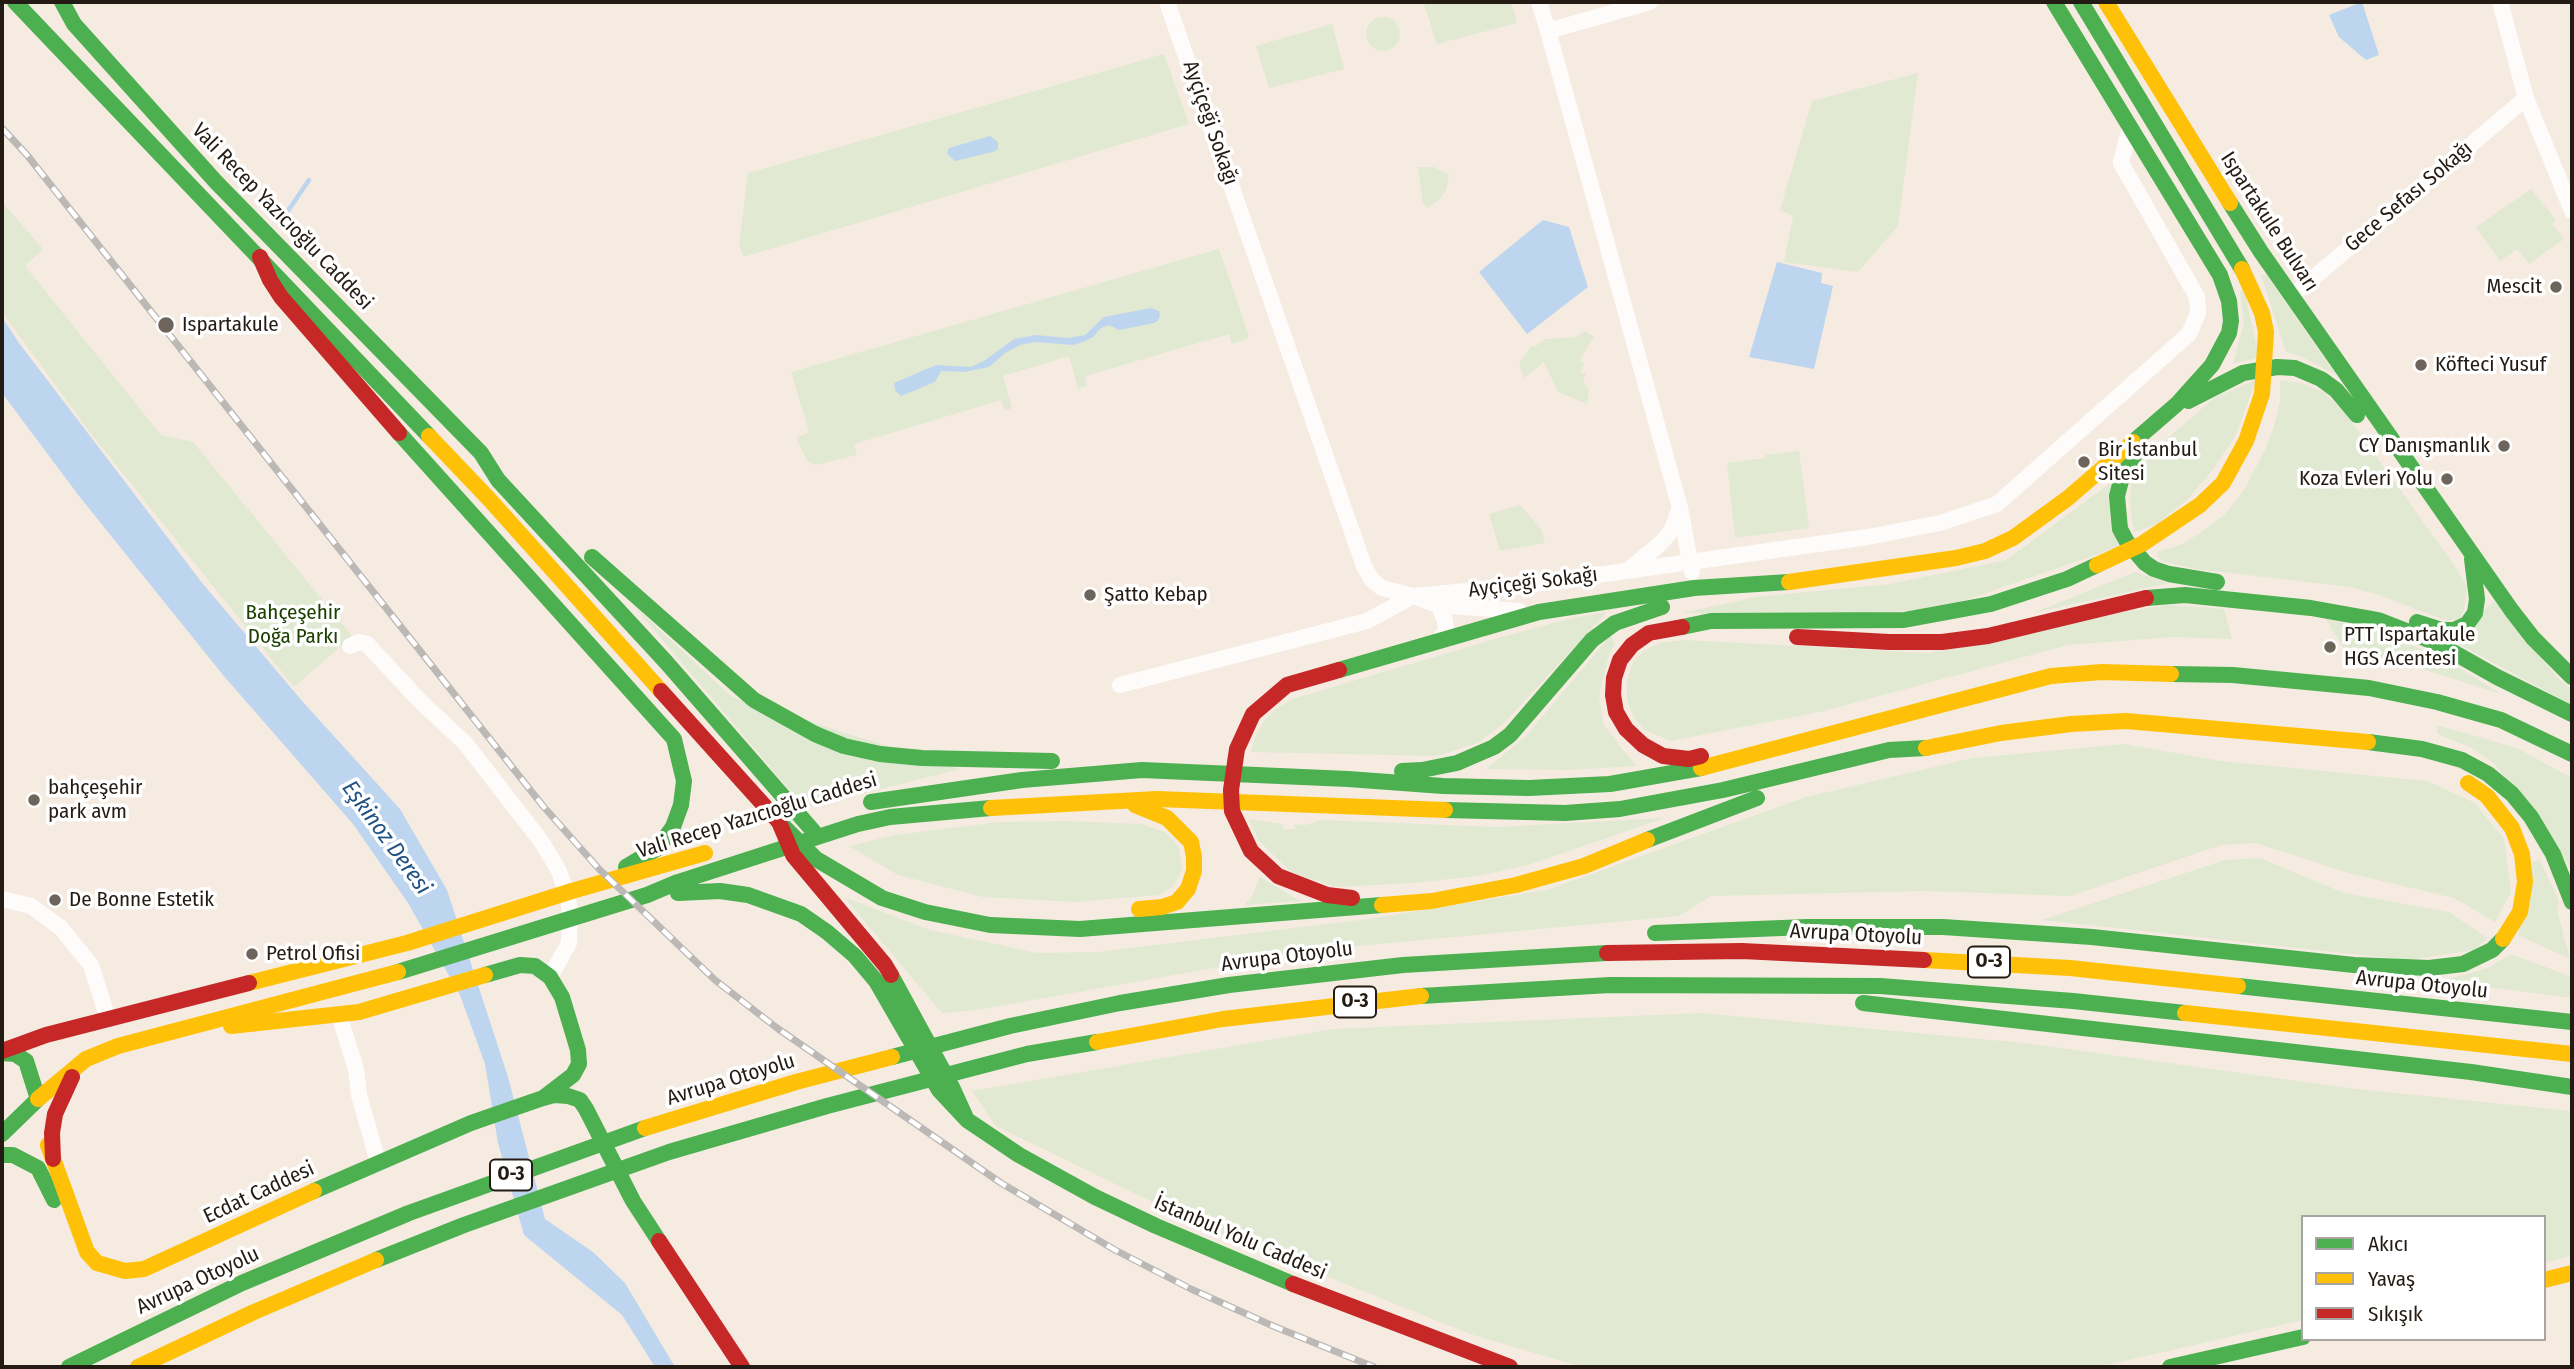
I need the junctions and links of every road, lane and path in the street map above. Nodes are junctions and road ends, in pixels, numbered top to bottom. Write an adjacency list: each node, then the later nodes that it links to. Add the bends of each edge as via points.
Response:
1 (15, 2): 9 (main road)
2 (1167, 2): 26 (street, Ayçiçeği Sokağı, via 1364,566 1382,589)
3 (1539, 2): 10 (street)
4 (1650, 2): 10 (street)
5 (2054, 2): 12 (main road)
6 (2081, 2): 31 (main road, via 2239,262 2262,313 2266,354 2262,394 2246,441 2223,483 2200,505 2142,544 2067,579 1991,604 1904,620 1724,621)
7 (2106, 2): 15 (main road, Ispartakule Bulvarı)
8 (2500, 2): 11 (street)
9 (50, 11): 14 (main road, Vali Recep Yazıcıoğlu Caddesi); 18 (main road, Vali Recep Yazıcıoğlu Caddesi, via 74,24 216,182)
10 (1548, 31): 20 (street)
11 (2526, 98): 13 (street); 15 (street, Gece Sefası Sokağı)
12 (2130, 127): 16 (main road, via 2210,257 2229,301 2231,321 2223,345 2201,380); 22 (street, via 2121,163 2197,296 2198,313 2189,334 1997,505 1940,523)
13 (2572, 211)
14 (260, 257): 50 (main road, Vali Recep Yazıcıoğlu Caddesi, via 489,499); 54 (main road, via 281,297 349,377 674,739 684,781 673,827 658,848)
15 (2292, 296): 19 (main road, Ispartakule Bulvarı)
16 (2177, 404): 17 (main road); 19 (main road, via 2254,369 2295,368 2336,390 2374,436)
17 (2150, 428): 24 (main road, via 2041,520 1985,551); 27 (main road, via 2122,477 2117,496 2120,529 2127,542 2154,569 2234,584)
18 (481, 453): 45 (main road, via 754,700 815,734 880,754 1056,761); 53 (main road, via 498,480 666,662 792,808 837,851)
19 (2406, 460): 21 (main road, Ispartakule Bulvarı)
20 (1680, 508): 22 (street); 23 (street, Ayçiçeği Sokağı, via 1672,530 1660,544)
21 (2470, 551): 30 (main road, via 2477,599 2468,624 2442,630 2406,620); 34 (main road, Ispartakule Bulvarı)
22 (1690, 564): 23 (street); 25 (street)
23 (1625, 572): 26 (street, Ayçiçeği Sokağı)
24 (1789, 582): 25 (main road); 46 (main road, via 1657,609 1615,623 1592,640 1510,735 1494,747 1457,763)
25 (1695, 588): 29 (main road)
26 (1413, 596): 28 (street); 37 (street, via 1367,621)
27 (2282, 604): 30 (main road); 31 (main road, via 2185,595 2147,598 1988,636 1942,642 1754,635)
28 (1438, 605): 29 (street); 32 (street, via 1446,631)
29 (1539, 612): 32 (main road)
30 (2378, 620): 38 (main road, via 2437,643)
31 (1682, 627): 40 (main road, via 1649,634 1620,660 1614,695 1616,712 1626,729 1663,756 1689,759 1764,743)
32 (1438, 640): 59 (main road, via 1287,685 1253,714 1233,769 1236,822 1251,851 1278,876 1327,895)
33 (350, 646): 63 (street, via 367,644 465,743 559,871 568,898 569,943)
34 (2552, 658): 35 (main road); 36 (main road, Ispartakule Bulvarı)
35 (2572, 660)
36 (2572, 677)
37 (1120, 685)
38 (2572, 714)
39 (2539, 738): 40 (main road, via 2501,720 2369,688 2145,671 2102,672 2006,686); 43 (main road); 44 (main road)
40 (1800, 743): 46 (main road, via 1660,776 1589,785 1529,788)
41 (2398, 745): 42 (main road, via 2126,721 2015,731); 58 (main road, via 2462,760 2512,794 2545,839); 60 (main road, via 2487,796 2512,828 2522,853 2524,897 2513,926 2492,950 2463,964 2354,965 2092,937 1943,927)
42 (1928, 748): 47 (main road, Vali Recep Yazıcıoğlu Caddesi, via 1889,750 1696,796 1565,813); 59 (main road, via 1755,799 1584,866 1516,885)
43 (2572, 754)
44 (2572, 764)
45 (1142, 770): 46 (main road, Vali Recep Yazıcıoğlu Caddesi); 48 (main road, Vali Recep Yazıcıoğlu Caddesi, via 1022,780)
46 (1348, 779)
47 (1123, 800): 55 (main road, Vali Recep Yazıcıoğlu Caddesi, via 890,817); 56 (main road, via 1167,818 1191,842 1194,871 1177,902 1163,907 1016,913)
48 (854, 807)
49 (828, 815): 51 (main road, Vali Recep Yazıcıoğlu Caddesi)
50 (779, 822): 59 (main road, Vali Recep Yazıcıoğlu Caddesi, via 817,859 882,898 990,925 1118,927); 75 (main road, via 793,855 885,965)
51 (764, 835)
52 (726, 847): 54 (main road, Vali Recep Yazıcıoğlu Caddesi)
53 (877, 877)
54 (572, 891): 66 (main road, Vali Recep Yazıcıoğlu Caddesi, via 407,943)
55 (647, 895): 68 (main road, Vali Recep Yazıcıoğlu Caddesi, via 415,968); 75 (main road, İstanbul Yolu Caddesi, via 720,891 748,895 801,914 827,932 876,981 939,1090)
56 (932, 897)
57 (2, 900): 66 (street, via 31,906 61,928 92,965)
58 (2572, 902)
59 (1406, 903)
60 (1636, 934)
61 (1513, 942): 62 (main road)
62 (1403, 965): 67 (main road, Avrupa Otoyolu / O-3, via 1631,952 1890,957 2070,968); 84 (main road, Avrupa Otoyolu / O-3, via 1168,994 1048,1017 724,1104 409,1213 242,1283)
63 (550, 977): 65 (main road, via 535,966 520,965); 74 (main road, via 562,997 579,1064 573,1075)
64 (1735, 984): 70 (main road, O-3, via 1971,992); 72 (main road, via 1801,996); 85 (main road, O-3, via 1611,985 1369,1000 1211,1021 981,1066 827,1106 573,1185 276,1302)
65 (339, 1015): 68 (main road); 80 (street)
66 (108, 1019): 69 (main road, Vali Recep Yazıcıoğlu Caddesi)
67 (2572, 1022)
68 (162, 1033): 71 (main road, via 118,1046)
69 (2, 1052): 73 (main road, Ecdat Caddesi, via 26,1061)
70 (2572, 1054)
71 (78, 1065): 73 (main road); 79 (main road, via 55,1114)
72 (2572, 1087)
73 (38, 1099): 77 (main road); 79 (main road, Ecdat Caddesi)
74 (536, 1105): 76 (main road, Ecdat Caddesi); 86 (main road, Ecdat Caddesi, via 568,1096 580,1100 633,1201)
75 (967, 1120): 87 (main road, İstanbul Yolu Caddesi, via 1019,1155 1156,1226 1271,1276)
76 (473, 1130): 78 (main road, Ecdat Caddesi, via 140,1281 116,1284 101,1281 79,1262 38,1168 13,1155); 80 (main road, Ecdat Caddesi)
77 (2, 1134)
78 (2, 1155)
79 (53, 1159): 80 (main road, Ecdat Caddesi, via 87,1251 97,1263 125,1271 144,1269)
80 (378, 1162)
81 (2572, 1273): 82 (main road)
82 (2546, 1280)
83 (2301, 1338): 88 (main road)
84 (69, 1367)
85 (138, 1367)
86 (742, 1367)
87 (1510, 1367)
88 (2171, 1367)

